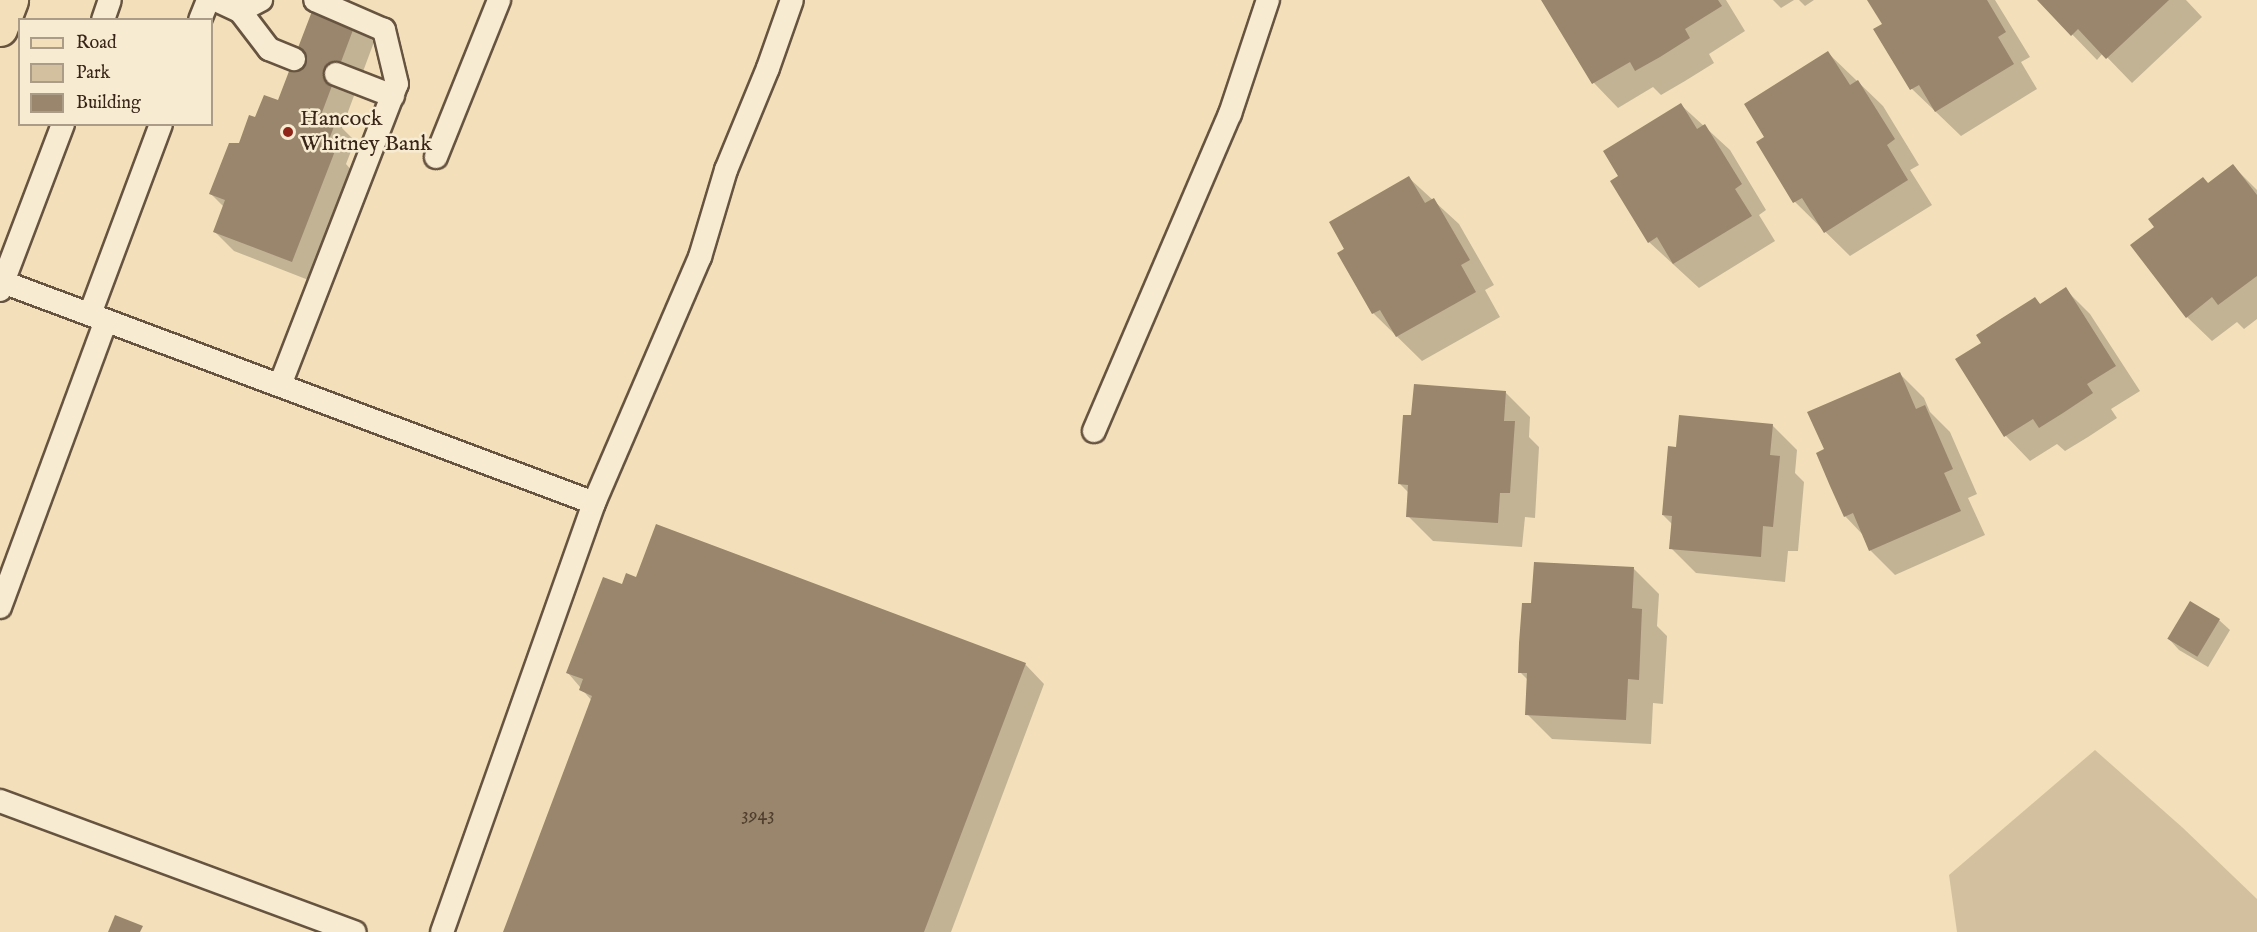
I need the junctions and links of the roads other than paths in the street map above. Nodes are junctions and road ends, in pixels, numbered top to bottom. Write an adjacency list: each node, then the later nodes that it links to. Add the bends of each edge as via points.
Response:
1 (11, 0): 13 (main road)
2 (110, 0): 11 (lane)
3 (208, 0): 12 (lane)
4 (216, 0): 10 (lane)
5 (261, 0): 10 (lane)
6 (315, 0): 16 (lane, via 384,30 397,84)
7 (499, 0): 19 (lane)
8 (792, 0): 24 (lane, via 726,170 700,258)
9 (1268, 0): 23 (lane, via 1230,114)
10 (240, 11): 14 (lane, via 269,49)
11 (104, 18)
12 (201, 18)
13 (0, 29)
14 (294, 59)
15 (336, 74): 16 (lane)
16 (393, 96): 22 (lane)
17 (62, 126): 20 (lane)
18 (160, 126): 21 (lane)
19 (436, 157)
20 (2, 286): 21 (lane)
21 (98, 317): 22 (lane); 25 (lane)
22 (280, 386): 24 (lane)
23 (1094, 431)
24 (594, 503): 28 (lane)
25 (0, 607)
26 (0, 801): 27 (lane)
27 (355, 932)
28 (441, 932)

